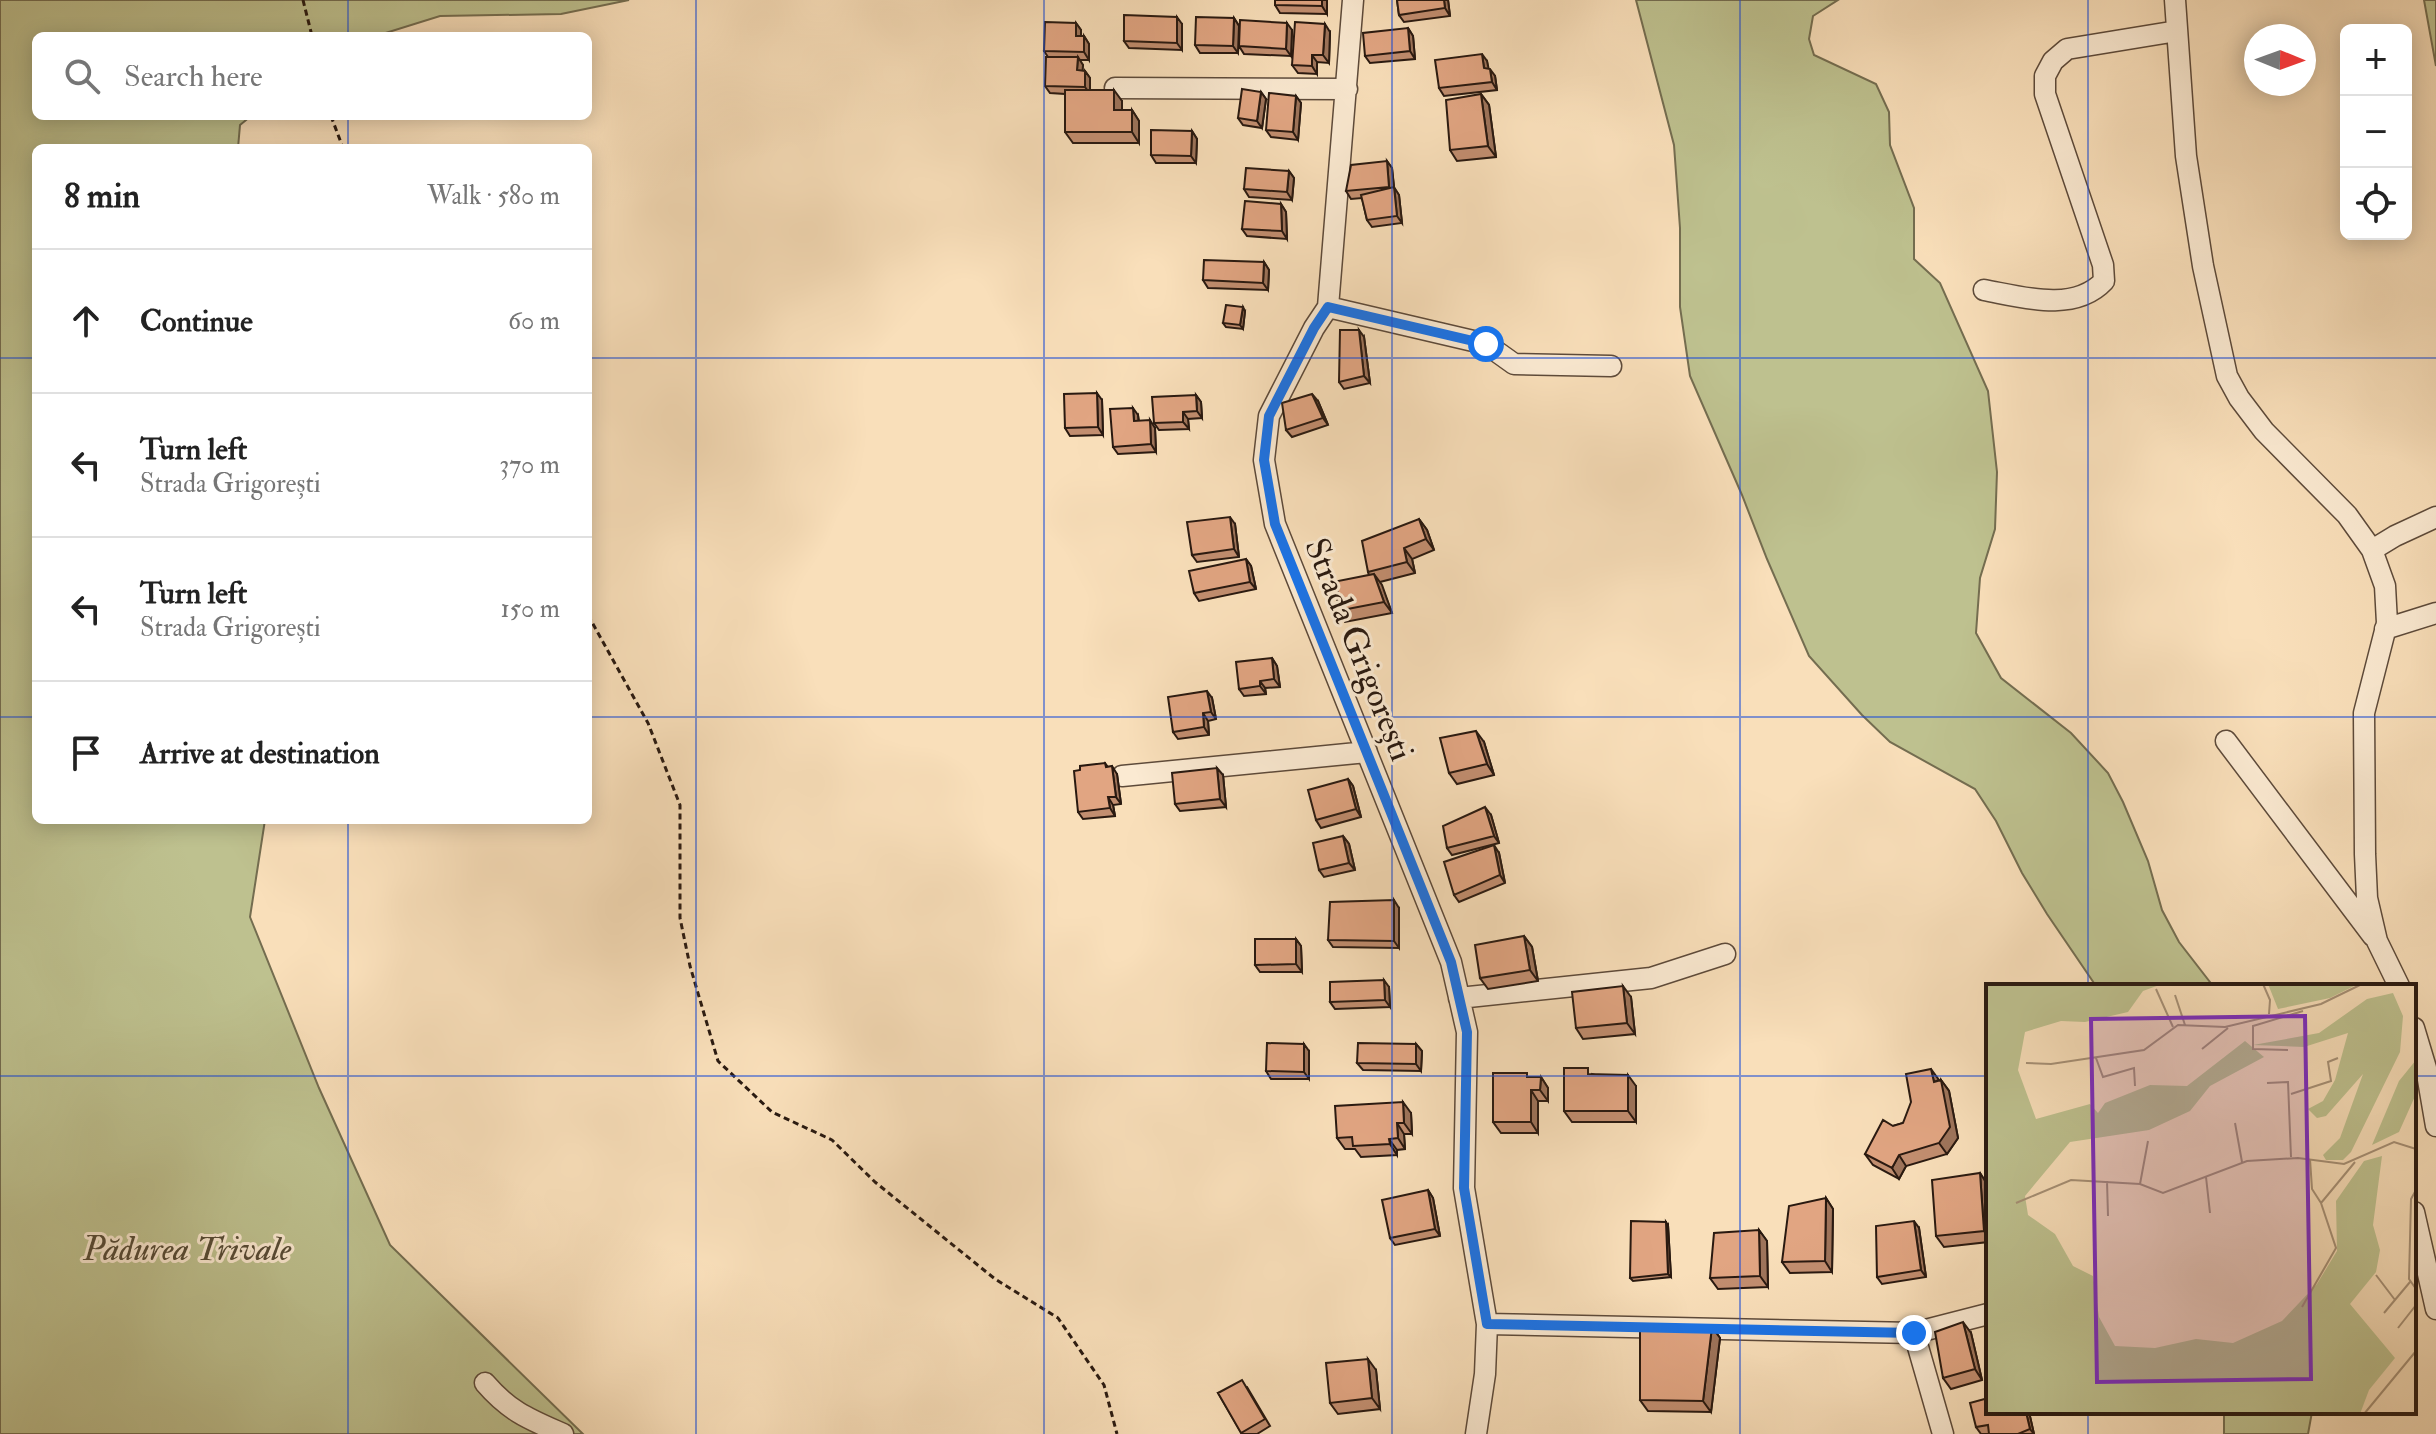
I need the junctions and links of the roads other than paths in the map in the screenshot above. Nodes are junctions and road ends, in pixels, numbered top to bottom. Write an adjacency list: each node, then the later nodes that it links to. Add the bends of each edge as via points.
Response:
1 (1353, 0): 5 (street, Strada Grigorești)
2 (2175, 0): 3 (street)
3 (2177, 31): 6 (street, via 2067,49 2045,76 2045,94 2104,281 2076,299 2037,300); 10 (street, via 2186,156 2227,376 2264,431 2347,515)
4 (1115, 88): 5 (street)
5 (1347, 89): 7 (street, Strada Grigorești)
6 (1984, 290)
7 (1328, 307): 8 (street, via 1486,344 1514,364); 14 (street, Strada Grigorești, via 1269,416 1264,460 1275,524)
8 (1611, 366)
9 (2436, 517): 10 (street)
10 (2372, 550): 12 (street, via 2385,586)
11 (2436, 613): 12 (street)
12 (2385, 629): 16 (street, via 2364,713 2367,898)
13 (2226, 741): 16 (street)
14 (1367, 752): 15 (street); 19 (street, Strada Grigorești, via 1451,962)
15 (1122, 776)
16 (2377, 941): 18 (street)
17 (1725, 954): 19 (street, via 1651,978)
18 (2398, 984)
19 (1459, 998): 25 (street, Strada Grigorești, via 1467,1032 1464,1188)
20 (2416, 1035): 21 (street)
21 (2436, 1126)
22 (2416, 1221): 23 (street)
23 (2436, 1309)
24 (1986, 1315): 26 (street)
25 (1487, 1324): 26 (street); 29 (street, Strada Grigorești)
26 (1914, 1333): 30 (street)
27 (485, 1383): 28 (street, via 520,1416)
28 (563, 1434)
29 (1476, 1434)
30 (1943, 1434)

